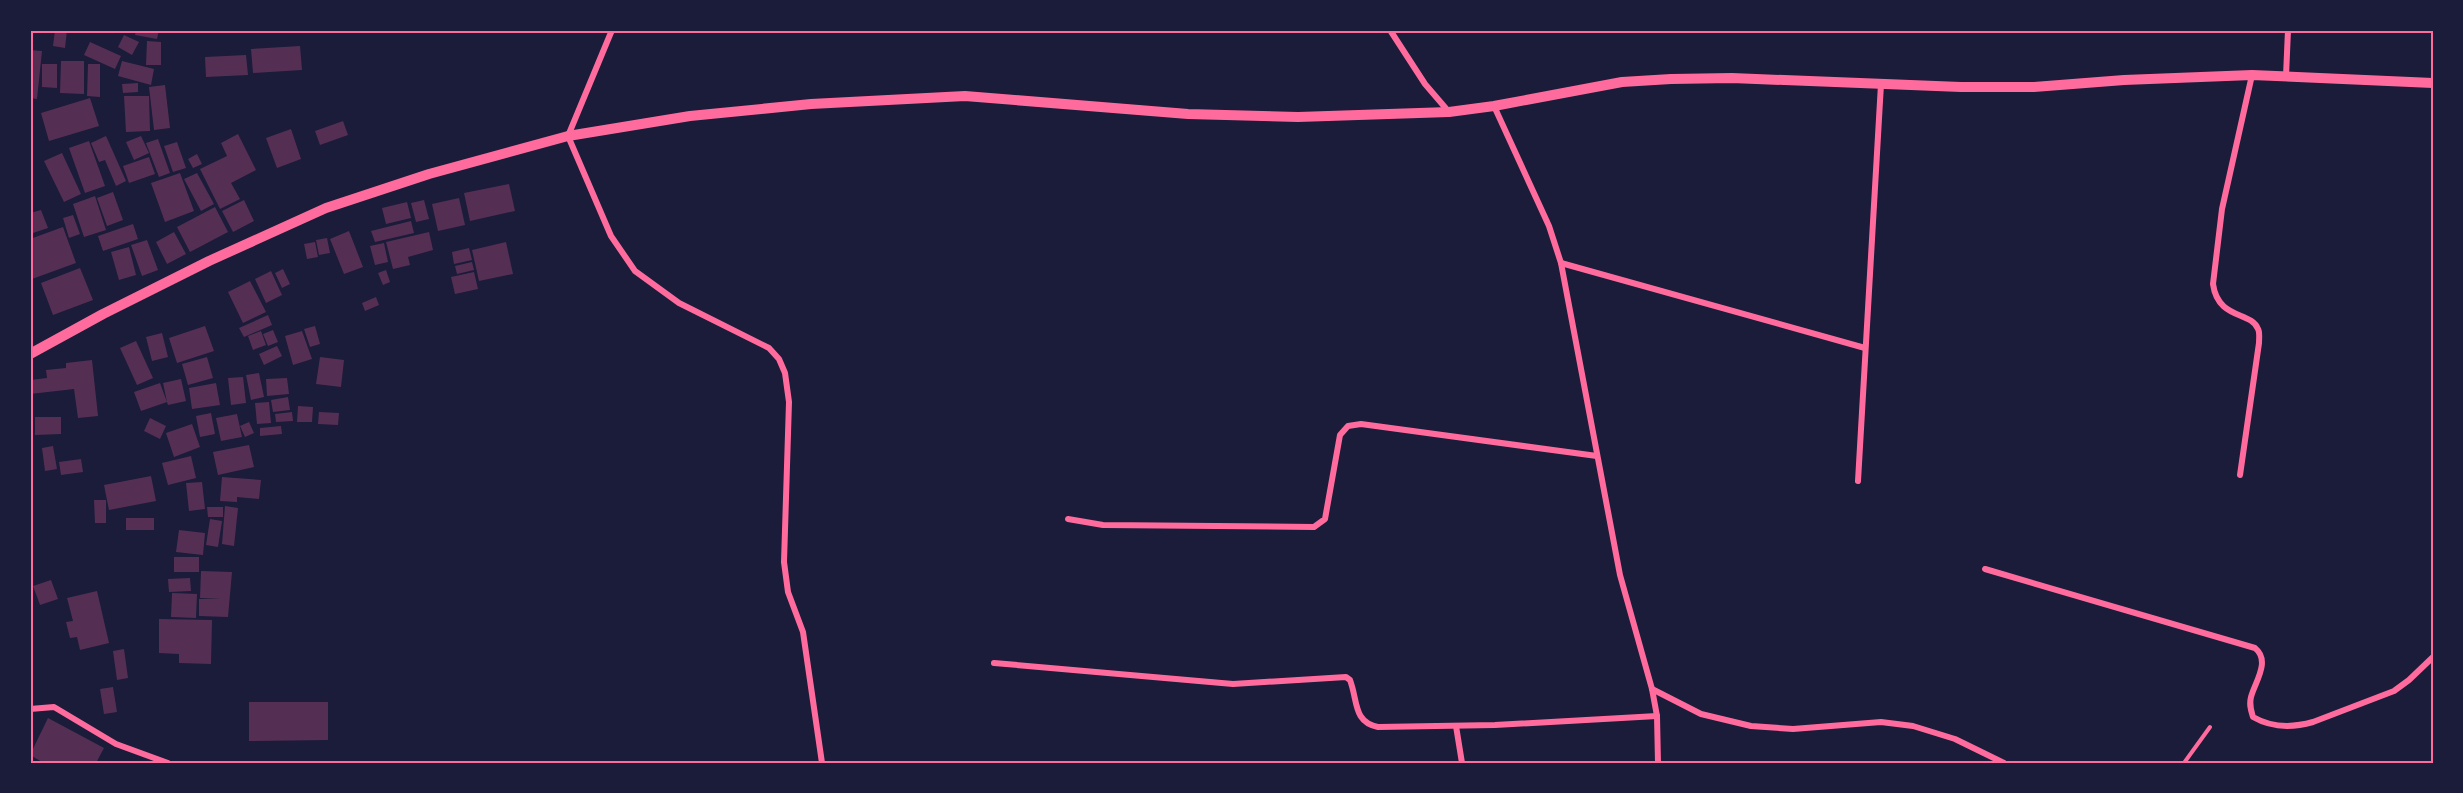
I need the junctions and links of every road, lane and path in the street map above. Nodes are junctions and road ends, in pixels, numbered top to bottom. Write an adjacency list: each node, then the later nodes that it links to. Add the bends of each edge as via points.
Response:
1 (612, 30): 10 (street)
2 (1390, 30): 9 (street, via 1425,84)
3 (2288, 30): 5 (street)
4 (2252, 75): 5 (street); 7 (street, via 2034,87); 15 (street, via 2222,209 2213,284 2215,297 2223,306 2258,329)
5 (2286, 75): 6 (street)
6 (2433, 83)
7 (1881, 84): 8 (street, via 1671,79 1622,82); 12 (street)
8 (1494, 106): 9 (street); 11 (street)
9 (1449, 112): 10 (street, via 1298,117 1188,114 965,96 811,104 690,116)
10 (568, 136): 13 (street, via 429,174 326,208); 27 (street, via 611,236 635,271 679,303 769,348 785,373 789,402 784,562 788,592 803,632)
11 (1561, 263): 12 (street); 14 (street)
12 (1865, 348): 16 (street)
13 (31, 350)
14 (1598, 456): 17 (street, via 1361,424 1348,426 1340,435 1325,519 1314,527 1103,525); 21 (street, via 1620,575)
15 (2240, 474)
16 (1858, 481)
17 (1068, 519)
18 (1985, 569): 19 (street, via 2255,648 2262,657 2262,666 2251,696 2253,717 2278,726 2313,722 2394,691)
19 (2433, 657)
20 (994, 663): 24 (street, via 1233,684 1346,677 1361,719 1367,725)
21 (1652, 689): 23 (street); 30 (street, via 1701,714 1750,726 1793,729 1881,722 1913,726 1955,739)
22 (30, 709): 26 (street, via 54,707 116,744)
23 (1657, 716): 24 (street); 29 (street)
24 (1456, 726): 28 (street)
25 (2210, 728): 31 (lane)
26 (168, 763)
27 (822, 763)
28 (1462, 763)
29 (1658, 763)
30 (2004, 763)
31 (2184, 763)

